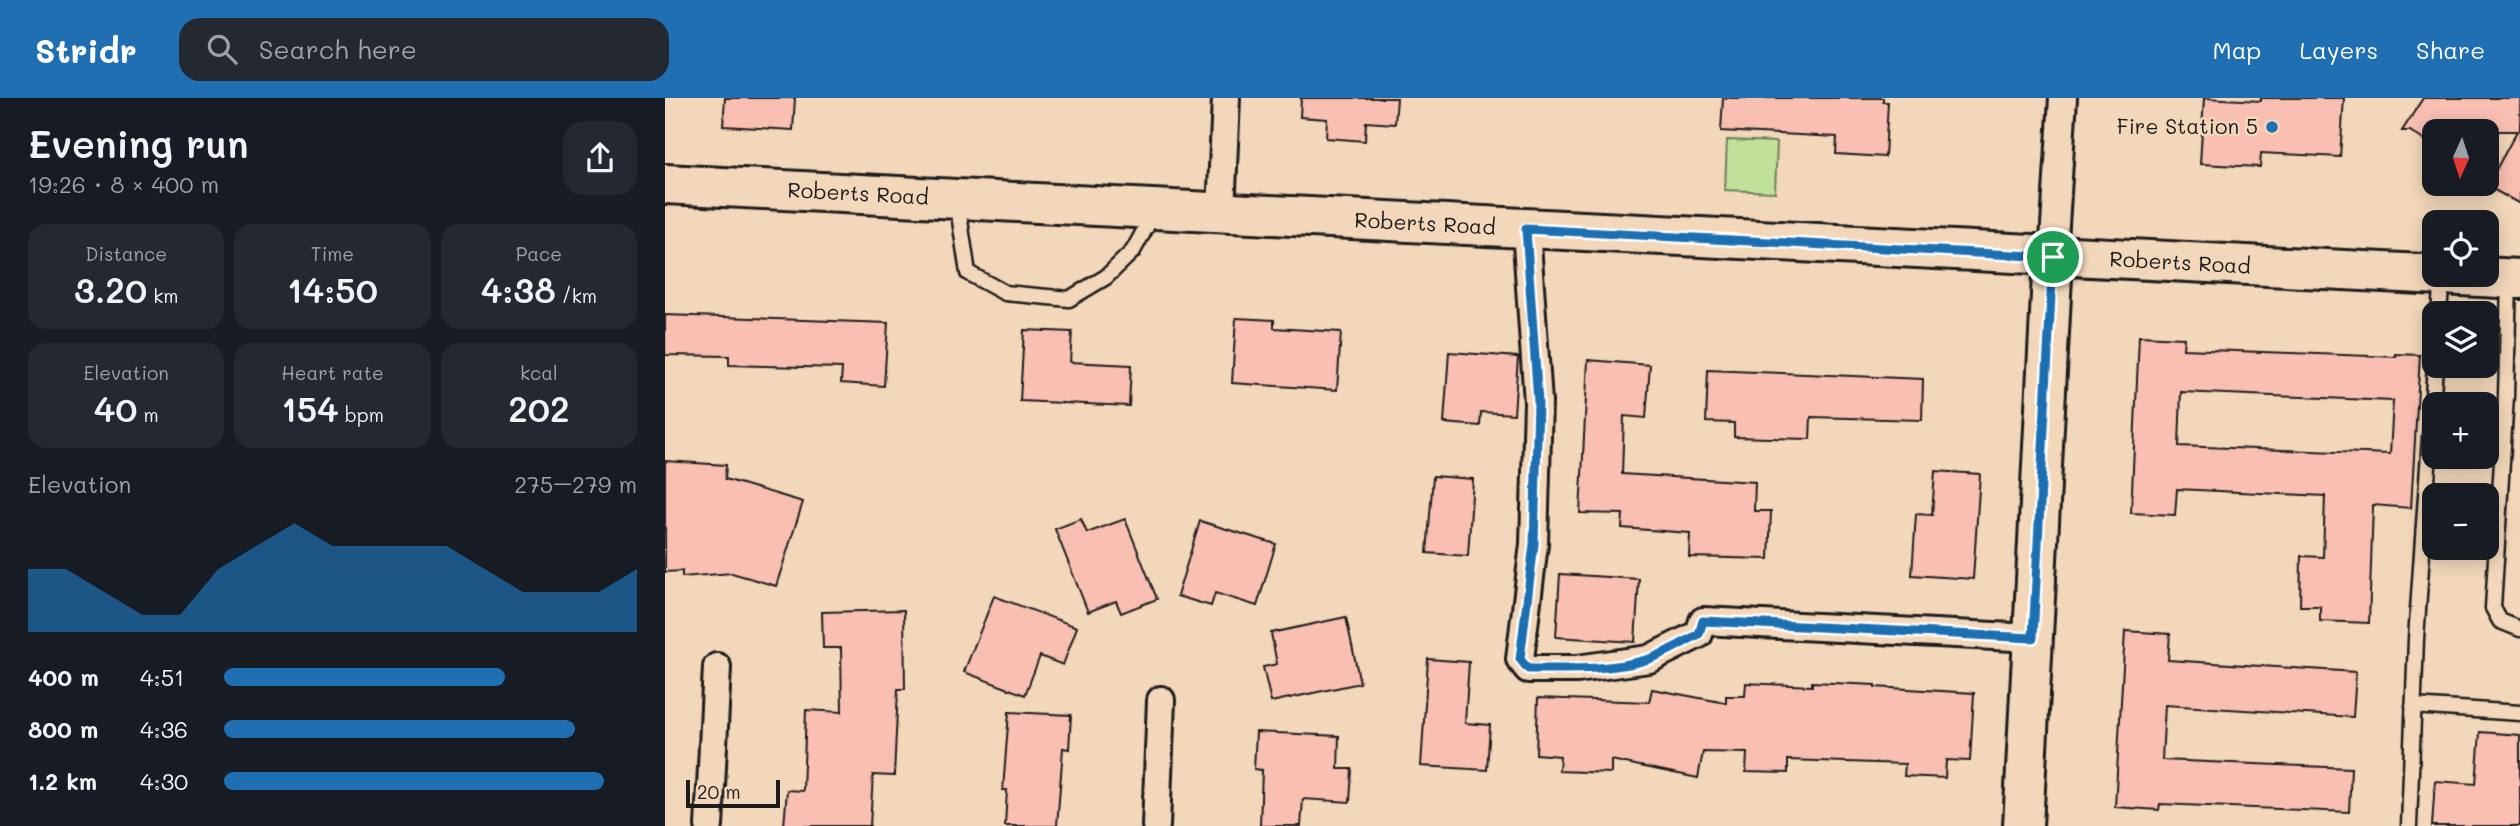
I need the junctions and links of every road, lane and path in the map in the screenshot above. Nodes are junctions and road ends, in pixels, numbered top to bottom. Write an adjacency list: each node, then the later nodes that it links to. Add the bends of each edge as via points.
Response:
1 (1226, 98): 6 (street)
2 (2063, 98): 8 (street)
3 (665, 184): 4 (street, Roberts Road)
4 (957, 200): 5 (street, Roberts Road); 5 (lane, via 968,273 1005,293 1044,298 1069,299 1106,277 1133,251)
5 (1155, 210): 6 (street, Roberts Road)
6 (1221, 213): 7 (street, Roberts Road)
7 (1526, 229): 8 (street, Roberts Road); 13 (street, via 1538,402 1534,544 1520,659 1528,669 1649,659 1699,634 1703,621)
8 (2053, 257): 9 (street, Roberts Road); 13 (street)
9 (2422, 274)
10 (2514, 279): 12 (lane, via 2493,608 2500,621)
11 (2434, 378): 16 (lane)
12 (2520, 629)
13 (2033, 638): 20 (street)
14 (717, 667): 18 (street)
15 (1161, 700): 19 (street)
16 (2413, 706): 17 (lane); 21 (lane)
17 (2520, 713)
18 (709, 826)
19 (1156, 826)
20 (2023, 826)
21 (2409, 826)

